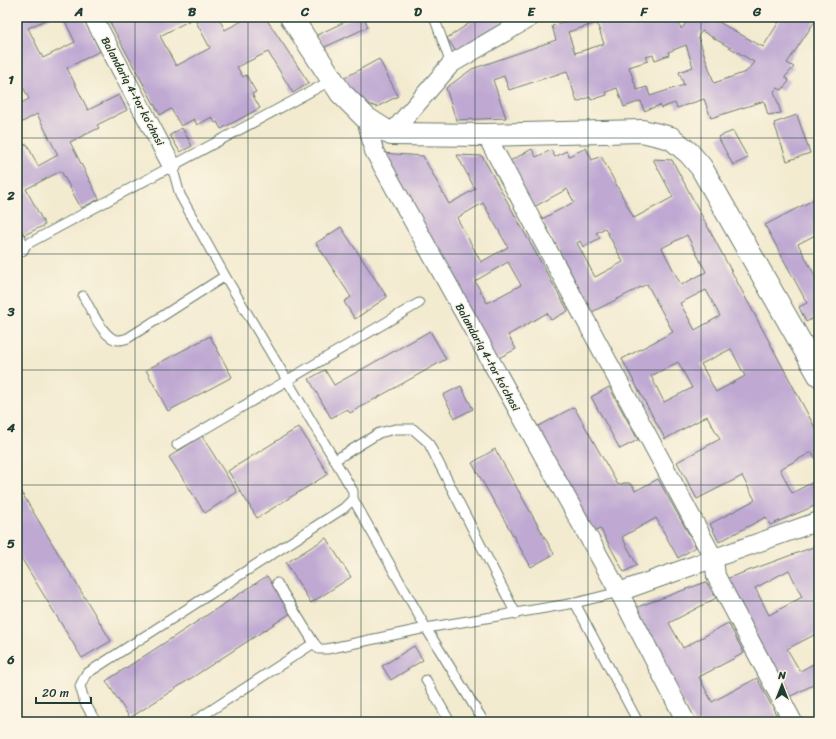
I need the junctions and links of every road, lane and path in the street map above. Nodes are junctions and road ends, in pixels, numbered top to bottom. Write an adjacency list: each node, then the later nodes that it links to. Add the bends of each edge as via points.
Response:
1 (93, 17): 10 (street, Balandariq 4-tor koʻchasi)
2 (291, 17): 6 (street)
3 (434, 17): 5 (lane)
4 (531, 17): 5 (street)
5 (451, 64): 8 (street)
6 (332, 80): 7 (street); 10 (lane)
7 (366, 118): 8 (street); 23 (street, Balandariq 4-tor koʻchasi, via 374,150)
8 (391, 134): 9 (street)
9 (486, 135): 15 (street, via 642,131 671,138 701,167); 21 (street)
10 (172, 166): 11 (lane); 12 (lane, via 180,195)
11 (18, 246)
12 (225, 276): 13 (lane, via 128,338 118,340 104,333); 16 (lane)
13 (83, 296)
14 (419, 304): 16 (lane)
15 (819, 375)
16 (288, 381): 17 (lane); 18 (lane)
17 (177, 445)
18 (335, 460): 19 (lane, via 353,491); 25 (lane, via 379,433 395,428 413,428 428,442)
19 (353, 499): 26 (lane); 29 (lane, via 344,508 86,674 80,686 85,703)
20 (819, 521): 21 (street)
21 (714, 559): 23 (street); 35 (street, via 716,576)
22 (277, 583): 27 (lane)
23 (619, 592): 24 (lane); 34 (street, Balandariq 4-tor koʻchasi)
24 (575, 603): 25 (lane); 33 (lane)
25 (516, 614): 26 (lane)
26 (426, 628): 27 (lane, via 326,649 319,649); 32 (lane)
27 (314, 643): 30 (lane)
28 (426, 680): 31 (lane)
29 (96, 722)
30 (193, 722)
31 (450, 722)
32 (484, 722)
33 (638, 722)
34 (686, 722)
35 (794, 722)

